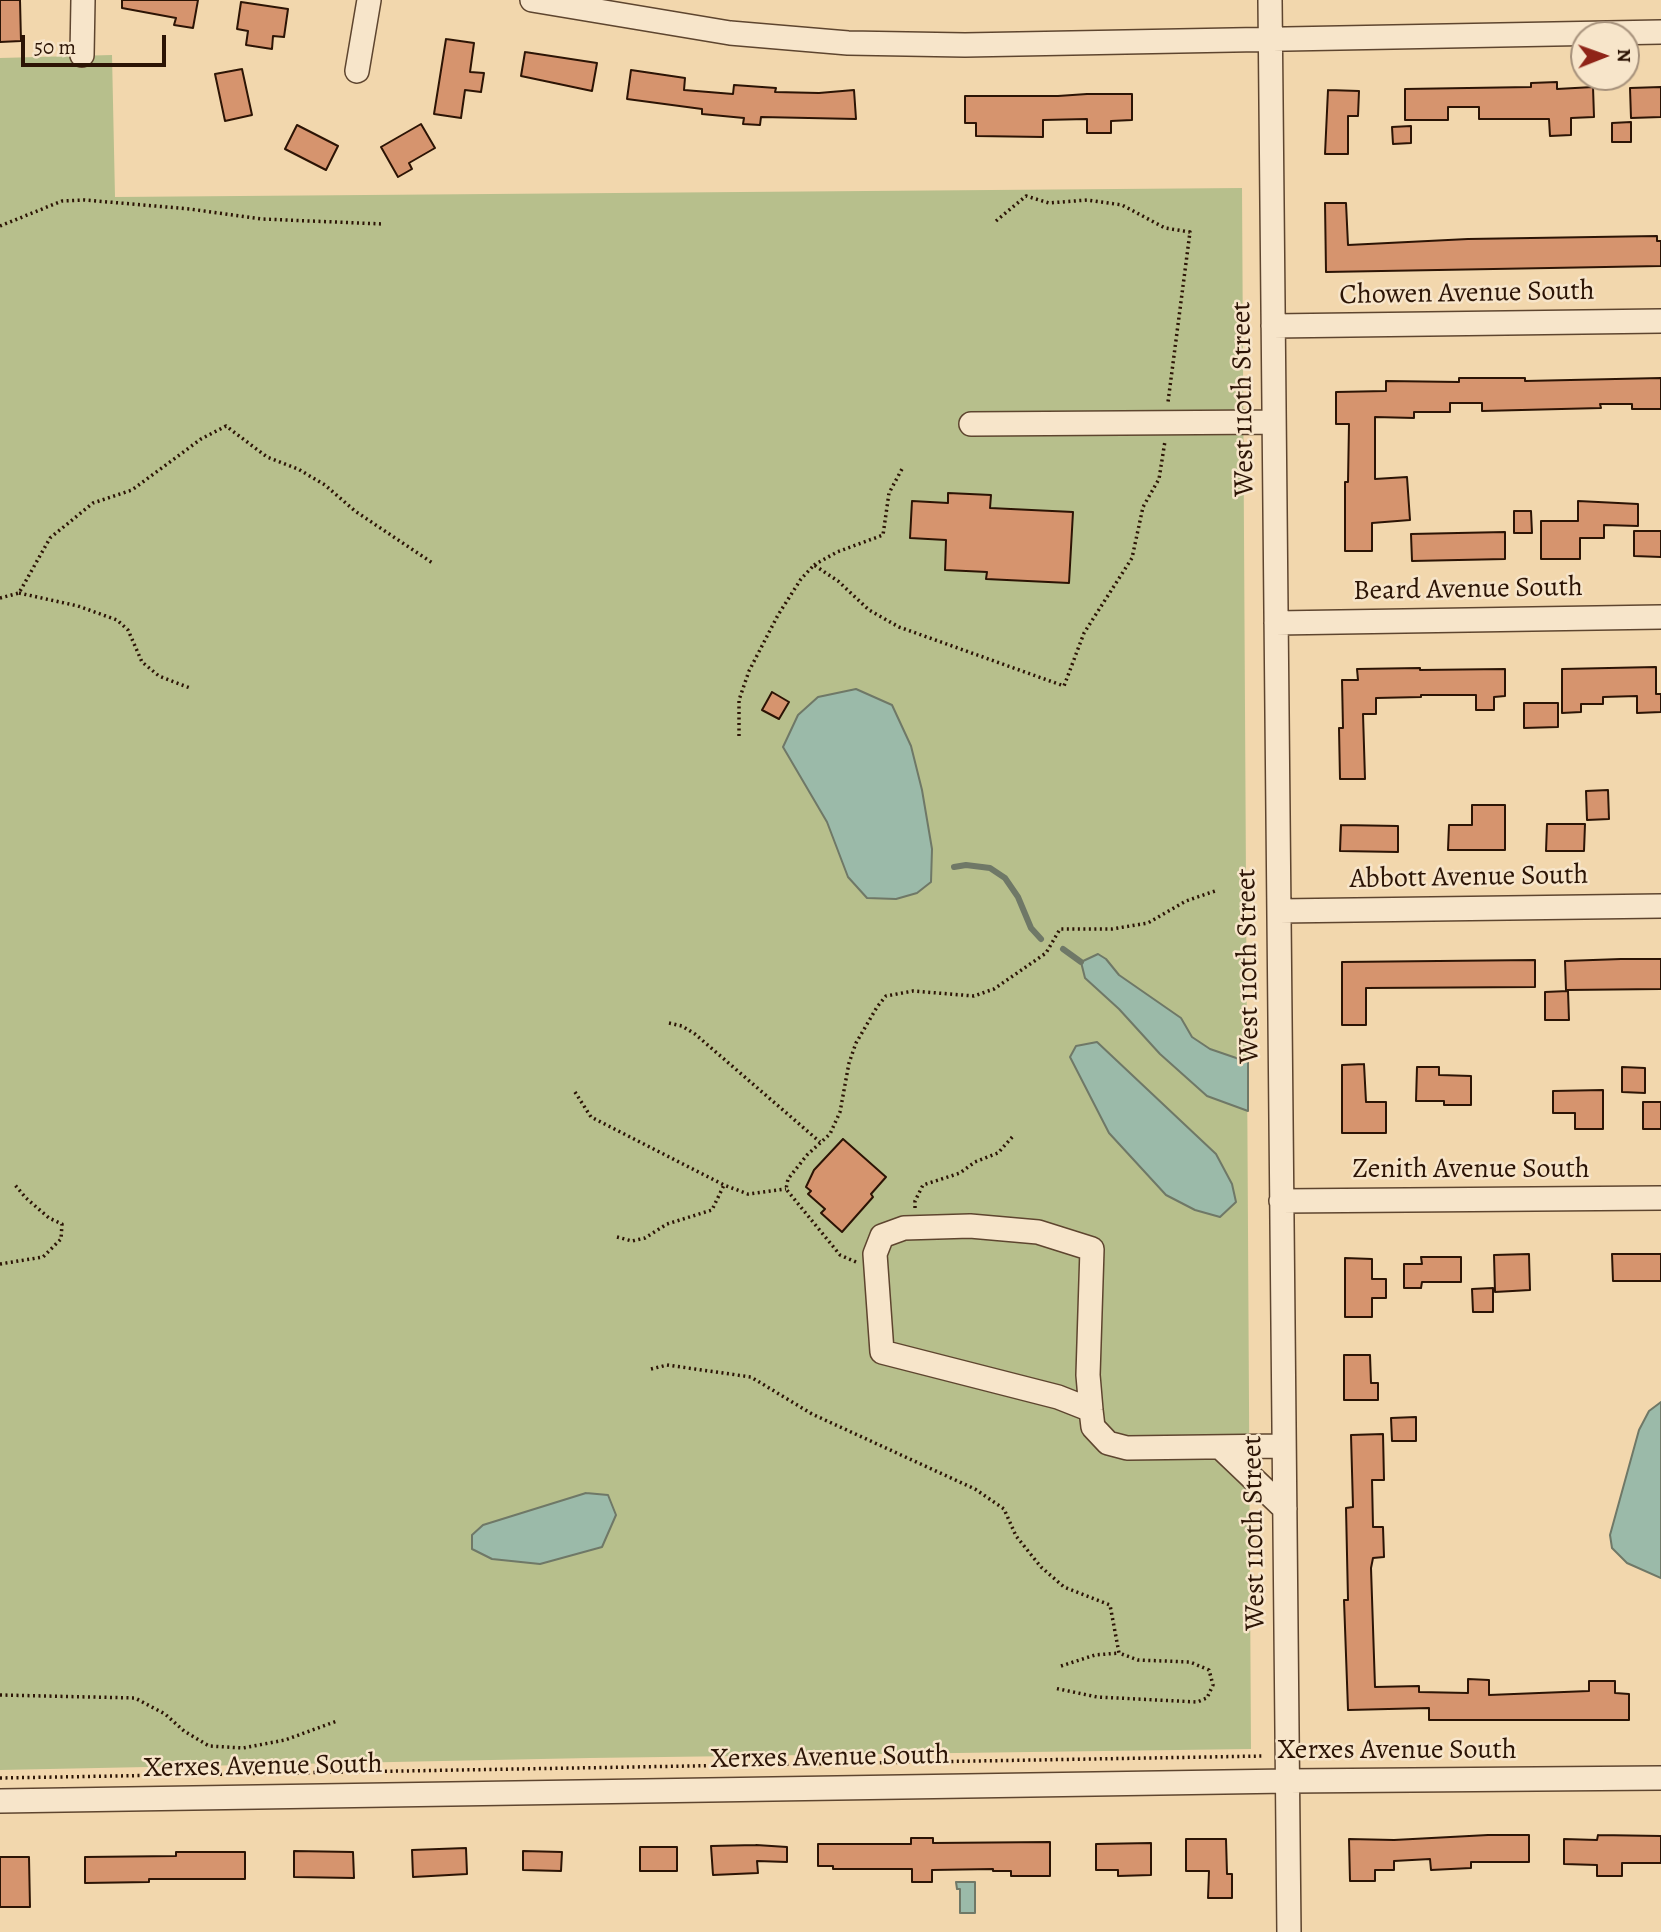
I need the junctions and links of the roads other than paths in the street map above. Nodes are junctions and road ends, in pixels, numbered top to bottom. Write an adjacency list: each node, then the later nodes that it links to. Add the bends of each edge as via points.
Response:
1 (83, 0): 7 (street)
2 (369, 0): 8 (street)
3 (532, 0): 6 (street, via 730,33 848,43)
4 (1270, 0): 6 (street, West 110th Street)
5 (1661, 32): 6 (street)
6 (1271, 39): 10 (street, West 110th Street)
7 (82, 55)
8 (357, 71)
9 (1661, 321): 10 (street, Chowen Avenue South)
10 (1273, 326): 11 (street, West 110th Street)
11 (1274, 422): 12 (street); 14 (street, West 110th Street)
12 (971, 424)
13 (1661, 617): 14 (street, Beard Avenue South)
14 (1276, 623): 16 (street, West 110th Street)
15 (1661, 906): 16 (street, Abbott Avenue South)
16 (1279, 911): 18 (street, West 110th Street)
17 (1661, 1198): 18 (street, Zenith Avenue South)
18 (1282, 1201): 20 (street, West 110th Street)
19 (1091, 1410): 19 (street, via 1093,1250 1038,1232 970,1226 904,1228 882,1236 875,1254 882,1352 1058,1397); 21 (street, via 1093,1427 1108,1443 1127,1448)
20 (1284, 1446): 21 (street); 22 (street, West 110th Street)
21 (1220, 1447): 22 (street)
22 (1285, 1509): 24 (street, West 110th Street)
23 (1661, 1778): 24 (street, Xerxes Avenue South)
24 (1288, 1781): 25 (street, Xerxes Avenue South); 26 (street, West 110th Street)
25 (0, 1801)
26 (1289, 1932)

